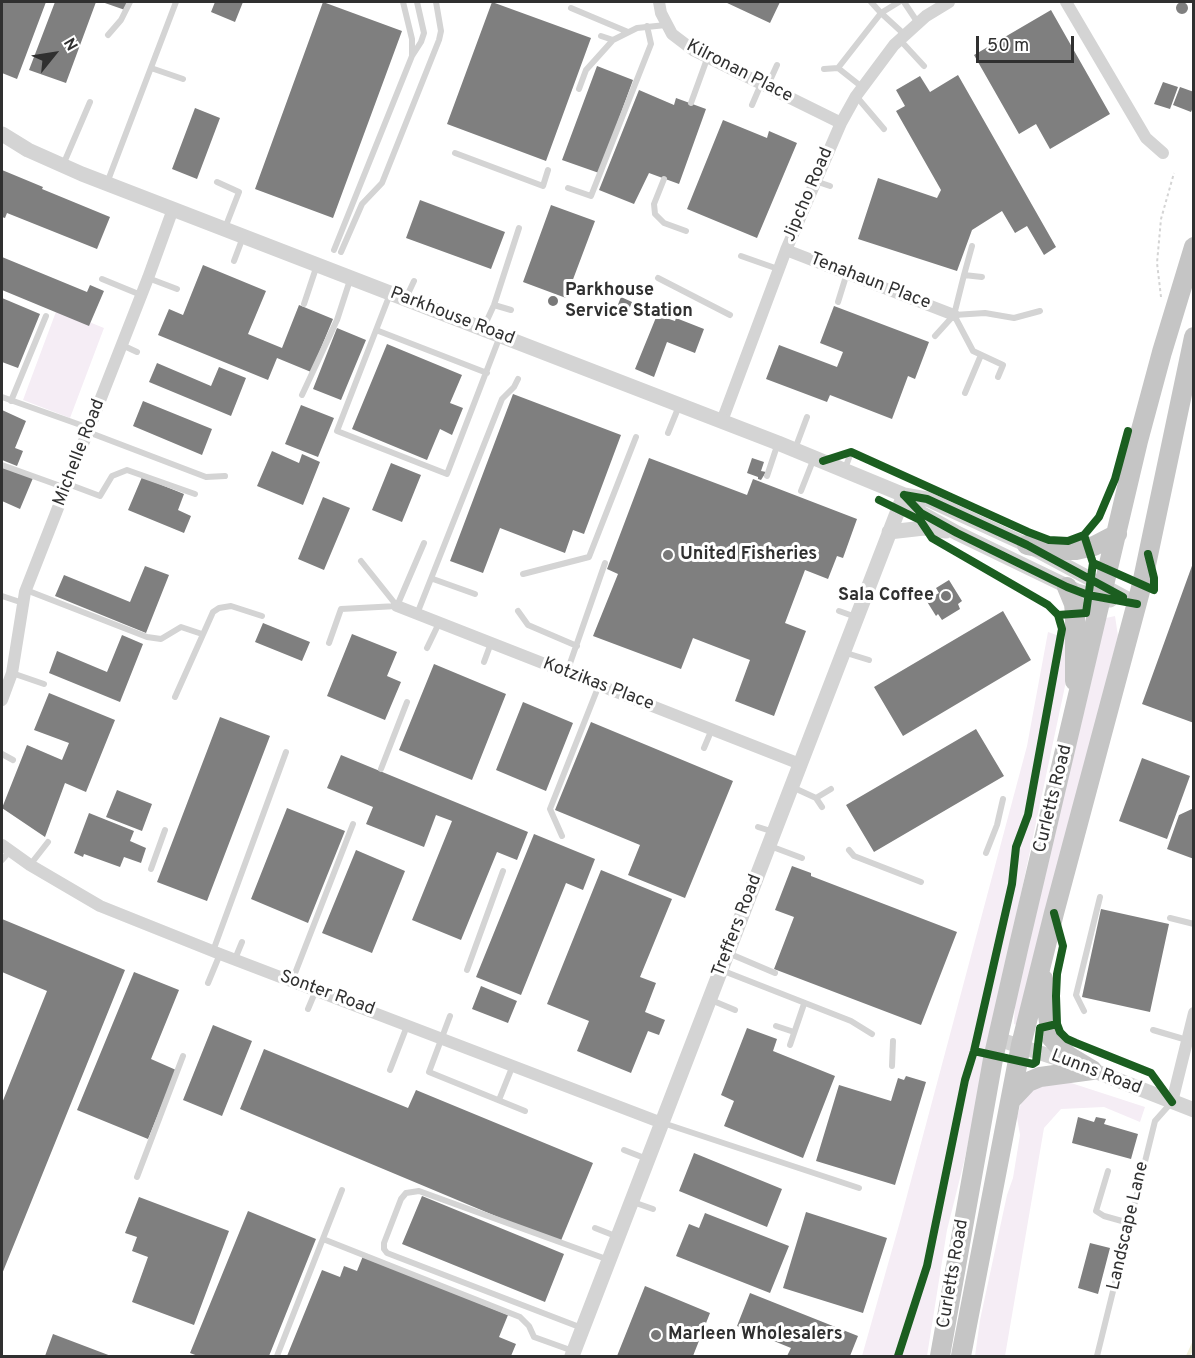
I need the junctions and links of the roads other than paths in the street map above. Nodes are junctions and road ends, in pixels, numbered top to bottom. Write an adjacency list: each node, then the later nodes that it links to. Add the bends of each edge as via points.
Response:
1 (130, 2): 18 (lane)
2 (176, 2): 26 (lane)
3 (403, 2): 22 (lane)
4 (417, 2): 22 (lane, via 424,33)
5 (436, 2): 22 (lane, via 439,40 382,183 362,204 338,251)
6 (659, 2): 16 (street)
7 (871, 2): 13 (lane)
8 (899, 2): 13 (lane)
9 (904, 2): 14 (lane)
10 (949, 2): 14 (street, Jipcho Road)
11 (1066, 2): 40 (street, via 1146,138)
12 (571, 8): 17 (lane)
13 (881, 13): 20 (lane); 27 (lane)
14 (918, 23): 20 (street, Jipcho Road)
15 (647, 26): 16 (lane); 17 (lane); 48 (lane, via 651,44 591,196)
16 (666, 26): 23 (street, Kilronan Place, via 681,42)
17 (628, 32): 21 (lane)
18 (108, 35)
19 (601, 36): 21 (lane)
20 (903, 37): 25 (lane); 32 (street, Jipcho Road)
21 (613, 40): 31 (lane, via 586,70)
22 (412, 56)
23 (706, 58): 30 (street, Kilronan Place); 34 (lane)
24 (777, 65): 30 (lane)
25 (924, 66)
26 (151, 68): 29 (lane); 46 (lane)
27 (838, 68): 28 (lane); 32 (lane)
28 (824, 69)
29 (183, 79)
30 (764, 86): 35 (lane); 36 (street, Kilronan Place)
31 (579, 89)
32 (859, 91): 36 (street, Jipcho Road); 37 (lane)
33 (90, 102): 41 (lane)
34 (691, 103)
35 (752, 105)
36 (840, 123): 44 (street, Jipcho Road)
37 (884, 129)
38 (2, 134): 41 (street, Parkhouse Road)
39 (454, 153): 42 (lane, via 543,186)
40 (1163, 153)
41 (63, 166): 46 (street, Parkhouse Road)
42 (548, 170)
43 (664, 179): 52 (lane, via 654,204 655,214 664,223)
44 (814, 181): 47 (lane); 56 (street, Jipcho Road)
45 (217, 182): 51 (lane, via 239,192)
46 (107, 183): 49 (street, Parkhouse Road)
47 (830, 186)
48 (568, 188)
49 (173, 209): 51 (street, Parkhouse Road); 64 (street, Michelle Road)
50 (519, 228): 75 (lane)
51 (225, 229): 53 (street, Parkhouse Road)
52 (686, 231)
53 (243, 236): 58 (lane); 59 (street, Parkhouse Road)
54 (972, 246): 62 (lane)
55 (1194, 247): 116 (highway, Curletts Road, via 1159,362)
56 (786, 250): 60 (street, Jipcho Road); 61 (street, Tenahaun Place)
57 (741, 256): 60 (lane)
58 (234, 261)
59 (317, 265): 65 (street, Parkhouse Road); 74 (lane)
60 (779, 270): 98 (street, Jipcho Road)
61 (847, 273): 73 (lane); 79 (street, Tenahaun Place)
62 (964, 274): 63 (lane); 79 (lane)
63 (982, 277)
64 (148, 278): 69 (lane); 71 (street, Michelle Road)
65 (351, 278): 70 (street, Parkhouse Road); 93 (lane, via 337,320)
66 (658, 278): 78 (lane)
67 (102, 279): 71 (lane)
68 (414, 281): 72 (lane)
69 (177, 289)
70 (391, 293): 72 (street, Parkhouse Road); 82 (lane)
71 (141, 296): 86 (street, Michelle Road)
72 (406, 299): 81 (street, Parkhouse Road)
73 (838, 302)
74 (304, 304)
75 (494, 305): 76 (lane); 81 (lane)
76 (511, 310)
77 (1040, 311): 79 (lane, via 1014,318 985,313)
78 (730, 315)
79 (954, 315): 84 (lane); 88 (lane, via 973,351)
80 (46, 316): 95 (lane)
81 (483, 329): 83 (street, Parkhouse Road)
82 (376, 330): 89 (lane); 89 (lane, via 337,430 447,474)
83 (501, 336): 89 (lane); 96 (street, Parkhouse Road)
84 (935, 336)
85 (1194, 337): 129 (highway, Curletts Road)
86 (122, 345): 87 (lane); 99 (street, Michelle Road)
87 (137, 352)
88 (981, 355): 90 (lane, via 1003,366); 92 (lane)
89 (487, 373)
90 (999, 377)
91 (518, 379): 122 (lane, via 502,399)
92 (965, 393)
93 (302, 395)
94 (2, 397): 95 (lane)
95 (11, 401): 99 (lane)
96 (679, 405): 98 (street, Parkhouse Road); 100 (lane)
97 (807, 417): 103 (lane)
98 (722, 422): 102 (street, Parkhouse Road)
99 (89, 430): 108 (lane, via 206,477); 110 (street, Michelle Road)
100 (668, 433)
101 (636, 437): 121 (lane, via 589,558)
102 (778, 443): 103 (street, Parkhouse Road); 109 (lane)
103 (795, 449): 105 (street, Parkhouse Road)
104 (851, 452): 107 (lane)
105 (814, 457): 107 (street, Parkhouse Road); 111 (lane)
106 (2, 465): 110 (lane)
107 (844, 469): 113 (street, Parkhouse Road)
108 (225, 476)
109 (767, 476)
110 (67, 486): 112 (lane, via 100,496 112,476 127,470); 124 (street, Michelle Road)
111 (801, 491)
112 (195, 495)
113 (904, 495): 114 (street, Treffers Road); 115 (street, Parkhouse Road, via 921,513); 118 (street, Parkhouse Road, via 927,498)
114 (889, 532): 115 (street, via 924,528); 135 (street, Treffers Road)
115 (957, 533): 123 (street, Parkhouse Road)
116 (1118, 534): 118 (highway, via 1076,550); 125 (highway, Curletts Road)
117 (424, 543): 130 (lane)
118 (1027, 545): 125 (street, Parkhouse Road)
119 (361, 561): 130 (lane)
120 (605, 563): 140 (lane)
121 (523, 574)
122 (433, 579): 126 (lane); 133 (lane)
123 (1067, 586): 125 (street, Parkhouse Road, via 1088,595); 152 (highway, via 1075,614)
124 (26, 590): 128 (street, Michelle Road); 137 (lane, via 147,637 161,639 181,627)
125 (1103, 593): 129 (street, Parkhouse Road); 152 (highway, Curletts Road)
126 (475, 594)
127 (2, 596): 128 (lane)
128 (24, 603): 145 (street, Michelle Road)
129 (1137, 604): 186 (highway, Curletts Road)
130 (397, 606): 133 (street, Kotzikas Place); 138 (lane, via 341,609)
131 (839, 610): 135 (lane)
132 (518, 611): 140 (lane, via 528,625)
133 (417, 614): 136 (street, Kotzikas Place)
134 (262, 616): 137 (lane, via 231,606 219,608)
135 (856, 617): 142 (street, Treffers Road)
136 (438, 623): 139 (street, Kotzikas Place); 141 (lane)
137 (202, 634): 149 (lane)
138 (329, 643)
139 (491, 643): 144 (lane); 146 (street, Kotzikas Place)
140 (577, 646): 146 (lane)
141 (427, 648)
142 (843, 651): 143 (lane); 158 (street, Treffers Road)
143 (869, 660)
144 (484, 663)
145 (12, 673): 147 (lane); 150 (street, Michelle Road)
146 (567, 673): 148 (street, Kotzikas Place)
147 (44, 684)
148 (599, 685): 153 (street, Kotzikas Place); 168 (lane, via 550,809)
149 (175, 697)
150 (2, 700)
151 (407, 702): 159 (lane)
152 (1075, 711): 206 (highway, Curletts Road)
153 (712, 729): 154 (lane); 158 (street, Kotzikas Place)
154 (704, 748)
155 (286, 752): 183 (lane)
156 (2, 754): 157 (lane)
157 (13, 760)
158 (800, 764): 160 (street, Treffers Road)
159 (381, 769)
160 (791, 787): 162 (lane); 169 (street, Treffers Road)
161 (831, 789): 162 (lane)
162 (816, 798): 164 (lane)
163 (1003, 799): 173 (lane)
164 (822, 807)
165 (353, 824): 190 (lane)
166 (758, 827): 169 (lane)
167 (165, 830): 176 (lane)
168 (562, 836)
169 (772, 839): 174 (lane); 184 (street, Treffers Road)
170 (48, 842): 175 (lane)
171 (849, 850): 178 (lane, via 857,857)
172 (4, 852): 175 (street, Sonter Road)
173 (986, 853)
174 (802, 858)
175 (30, 865): 183 (street, Sonter Road, via 100,906)
176 (151, 869)
177 (503, 871): 187 (lane)
178 (921, 882)
179 (1100, 897): 197 (lane, via 1076,995)
180 (1170, 918): 181 (lane)
181 (1194, 924)
182 (242, 942): 185 (lane)
183 (216, 952): 185 (street, Sonter Road); 191 (lane)
184 (727, 953): 188 (street, Treffers Road); 189 (lane)
185 (235, 959): 190 (street, Sonter Road)
186 (1041, 966): 210 (highway, Curletts Road); 215 (highway, via 1051,1037 1066,1055)
187 (467, 970)
188 (721, 970): 193 (street, Treffers Road); 194 (lane)
189 (775, 972)
190 (292, 981): 192 (street, Sonter Road)
191 (208, 983)
192 (317, 990): 195 (lane); 200 (street, Sonter Road)
193 (709, 999): 196 (lane); 221 (street, Treffers Road)
194 (804, 1004): 203 (lane); 204 (lane)
195 (308, 1009)
196 (735, 1010)
197 (1084, 1011)
198 (1194, 1012): 207 (street)
199 (450, 1016): 205 (lane)
200 (408, 1024): 205 (street, Sonter Road); 214 (lane)
201 (776, 1026): 203 (lane)
202 (1153, 1030): 207 (lane)
203 (794, 1032): 209 (lane)
204 (872, 1034)
205 (442, 1037): 212 (street, Sonter Road); 216 (lane, via 429,1072)
206 (998, 1039): 210 (street, Lunns Road); 238 (highway, Curletts Road)
207 (1188, 1040): 218 (street)
208 (893, 1041): 213 (lane)
209 (790, 1045)
210 (1021, 1046): 215 (street, Lunns Road); 217 (highway, Curletts Road)
211 (183, 1056): 225 (lane)
212 (513, 1064): 216 (lane); 221 (street, Sonter Road)
213 (892, 1066)
214 (390, 1070)
215 (1092, 1070): 217 (highway, via 1040,1077 1028,1082); 218 (street, Lunns Road)
216 (499, 1100): 220 (lane)
217 (1011, 1101): 239 (highway, Curletts Road)
218 (1172, 1102): 219 (street, Lunns Road); 230 (lane, Landscape Lane, via 1155,1121)
219 (1194, 1110)
220 (525, 1111)
221 (662, 1123): 223 (street, Treffers Road); 226 (lane)
222 (624, 1150): 223 (lane)
223 (648, 1160): 228 (street, Treffers Road)
224 (1108, 1171): 230 (lane, via 1096,1211)
225 (137, 1177)
226 (859, 1188)
227 (342, 1190): 233 (lane)
228 (632, 1202): 229 (lane); 232 (street, Treffers Road)
229 (653, 1209)
230 (1129, 1223): 240 (lane, Landscape Lane, via 1121,1277)
231 (595, 1228): 232 (lane)
232 (618, 1237): 234 (street, Treffers Road)
233 (323, 1239): 236 (lane, via 520,1317 534,1337); 237 (lane)
234 (609, 1260): 235 (street, Treffers Road); 235 (lane, via 419,1191 401,1199 384,1243 387,1253)
235 (583, 1328): 236 (street, Treffers Road)
236 (573, 1354)
237 (277, 1356)
238 (940, 1356)
239 (961, 1356)
240 (1097, 1356)

